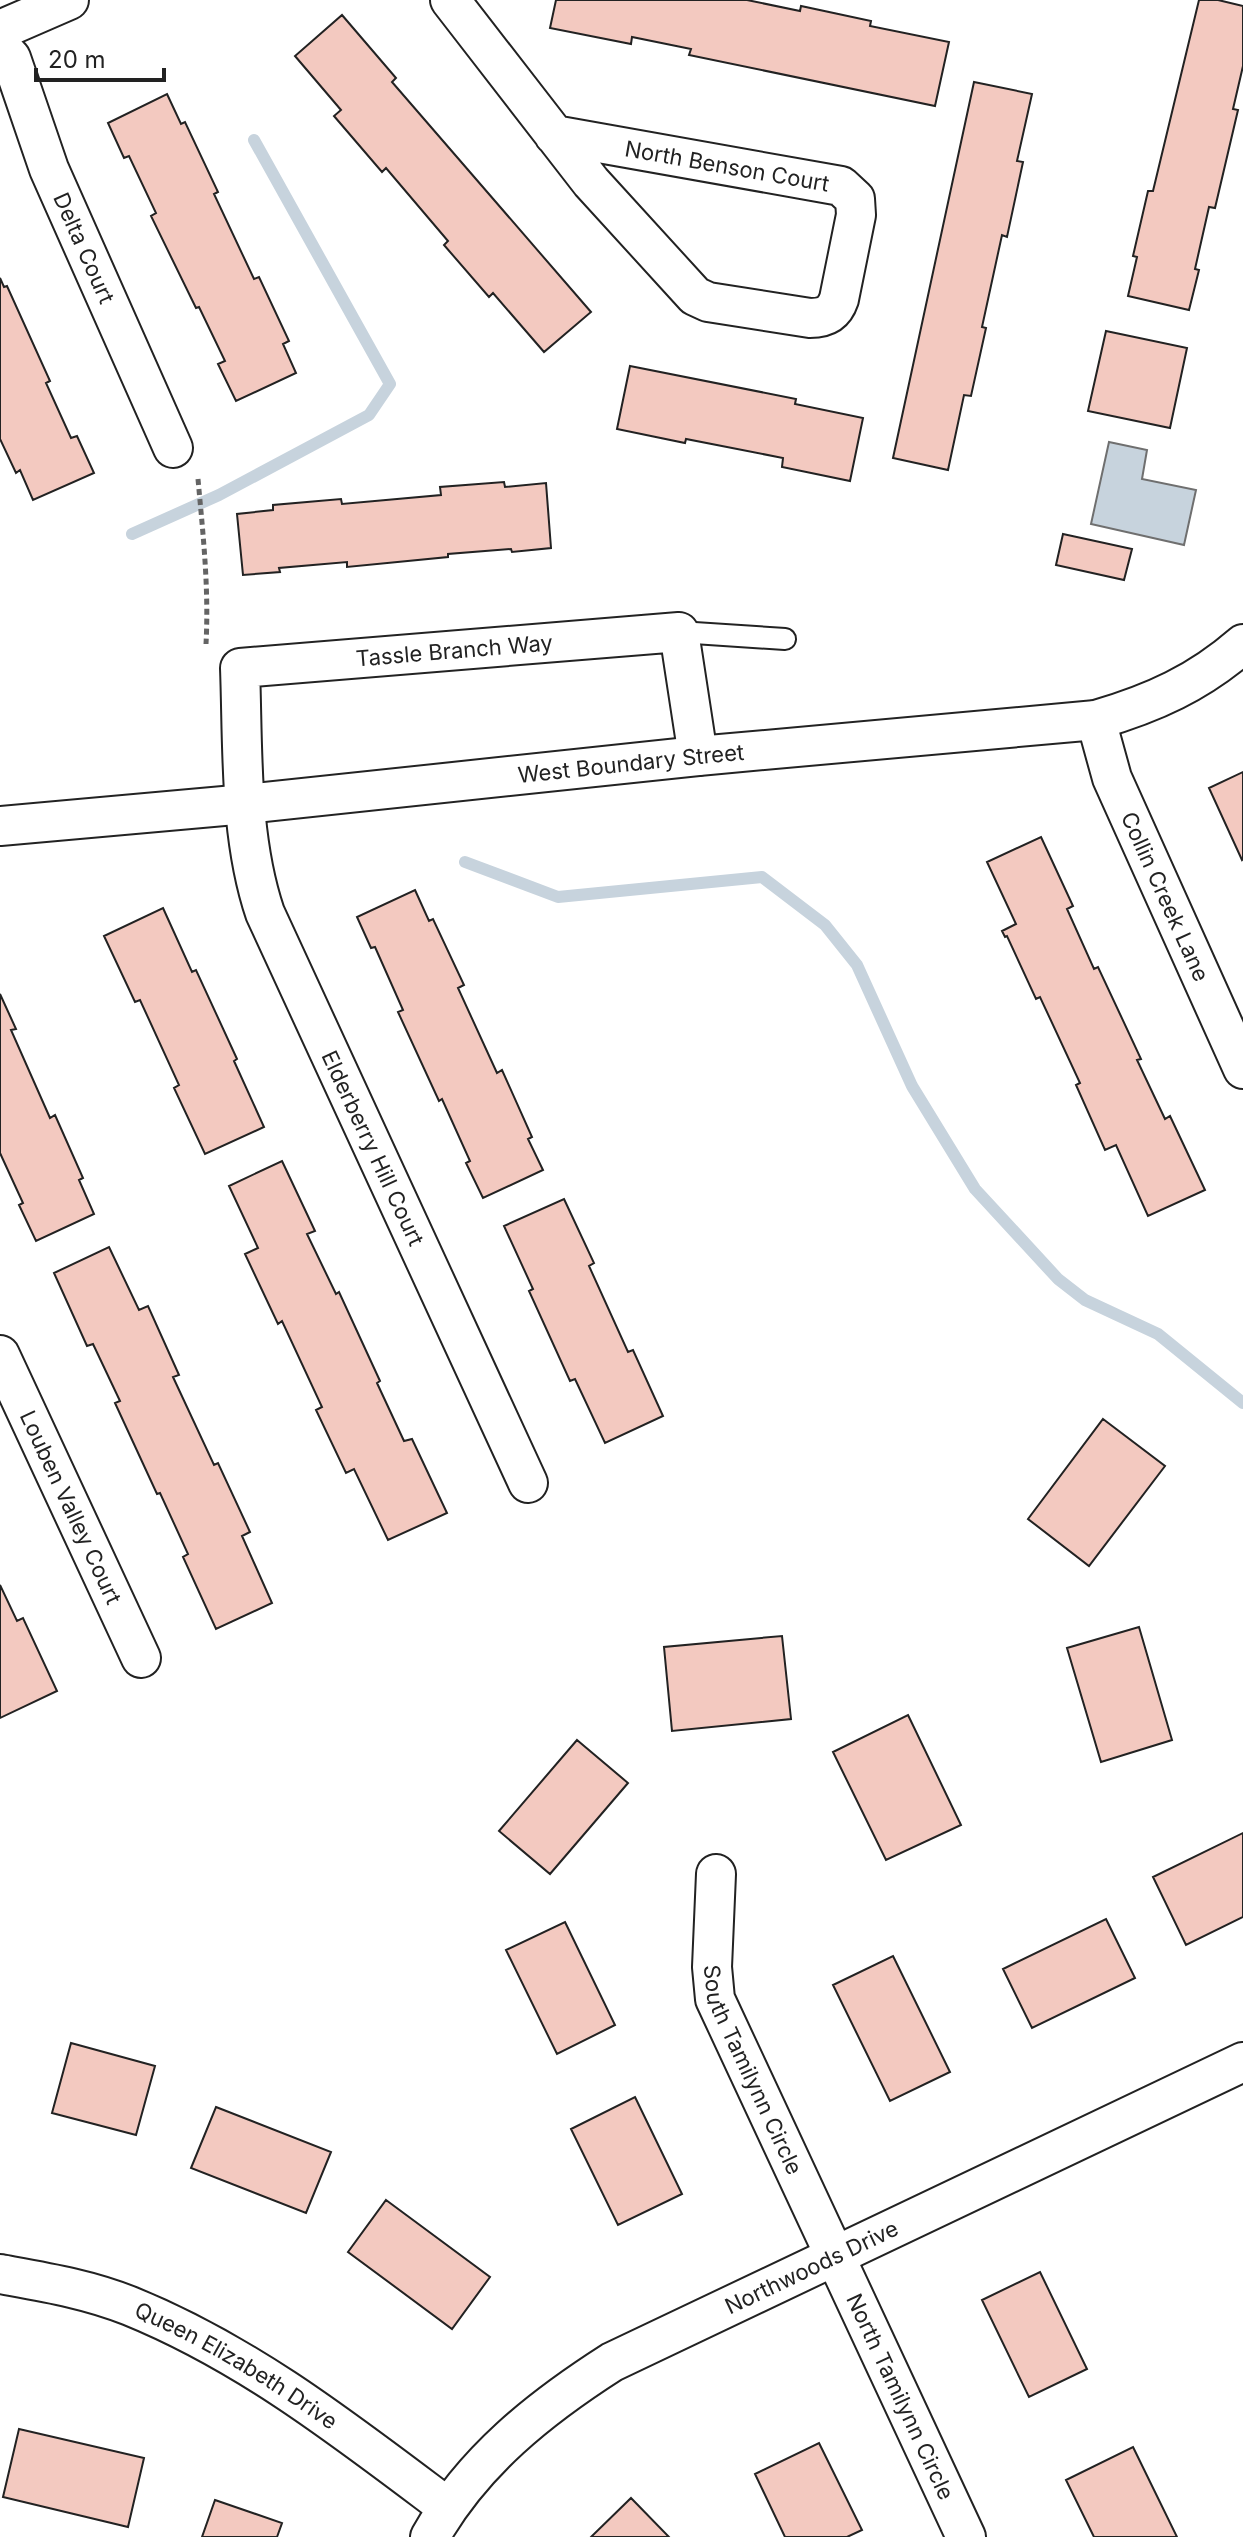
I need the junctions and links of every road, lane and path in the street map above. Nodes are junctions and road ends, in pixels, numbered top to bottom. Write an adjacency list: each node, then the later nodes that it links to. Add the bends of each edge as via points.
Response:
1 (69, 0): 3 (street)
2 (450, 0): 5 (street, North Benson Court)
3 (0, 30)
4 (0, 46): 6 (street, Delta Court, via 11,58 49,169)
5 (554, 135): 5 (street, North Benson Court, via 695,296 810,318 834,311 856,215 855,199 841,186)
6 (173, 448): 10 (path, via 193,454 197,475 209,602)
7 (679, 632): 8 (lane); 12 (street); 13 (street, Tassle Branch Way, via 240,668)
8 (785, 639)
9 (1243, 644): 11 (street, West Boundary Street, via 1192,683)
10 (205, 656)
11 (1096, 720): 12 (street, West Boundary Street); 15 (street, Collin Creek Lane, via 1112,778)
12 (698, 756): 13 (street, West Boundary Street)
13 (246, 804): 14 (street, West Boundary Street); 17 (street, Elderberry Hill Court, via 255,883 265,913)
14 (0, 826)
15 (1243, 1069)
16 (0, 1355): 18 (street, Louben Valley Court)
17 (528, 1483)
18 (141, 1658)
19 (716, 1874): 21 (street, South Tamilynn Circle, via 715,1999)
20 (1243, 2062): 21 (street, Northwoods Drive)
21 (834, 2257): 23 (street, Northwoods Drive, via 612,2362 563,2393 514,2433); 24 (street, North Tamilynn Circle)
22 (0, 2274): 23 (street, Queen Elizabeth Drive, via 128,2305 260,2372 323,2413)
23 (439, 2522)
24 (966, 2537)

